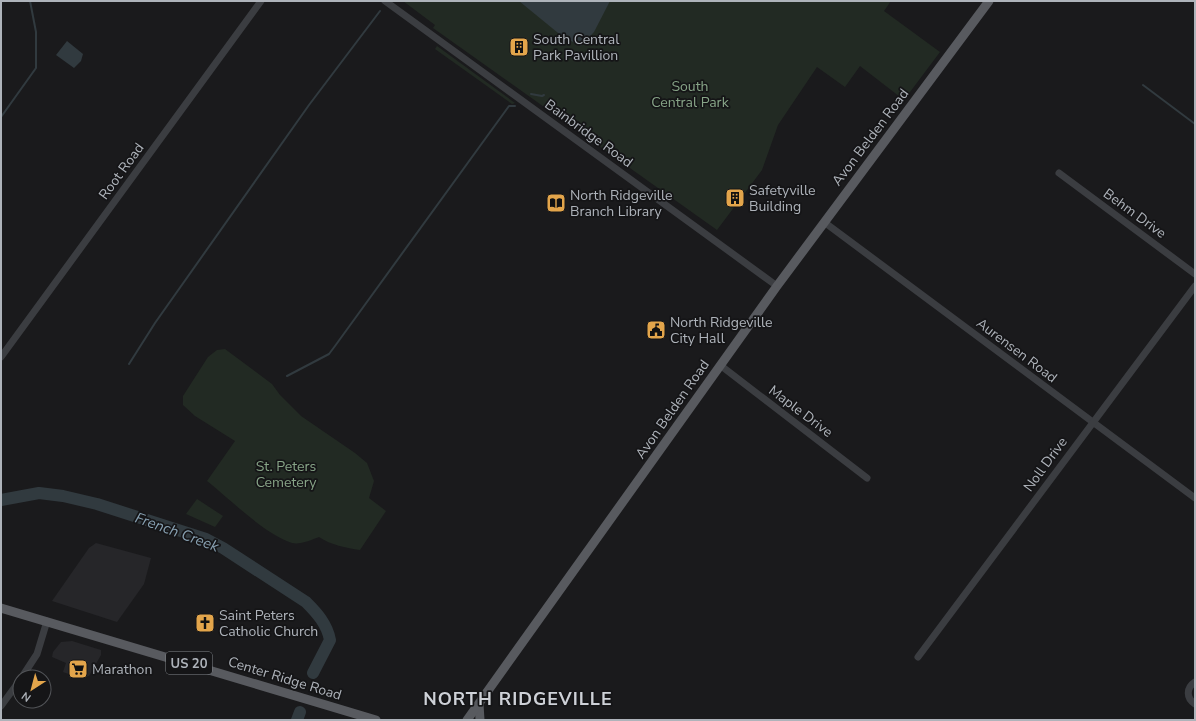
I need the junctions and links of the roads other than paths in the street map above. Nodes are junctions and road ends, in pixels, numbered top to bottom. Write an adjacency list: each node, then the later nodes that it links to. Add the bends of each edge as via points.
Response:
1 (261, 1): 9 (street, Root Road)
2 (385, 1): 7 (street, Bainbridge Road)
3 (989, 1): 5 (main road, Avon Belden Road)
4 (1059, 174): 6 (street, Behm Drive)
5 (824, 222): 7 (main road, Avon Belden Road); 11 (street, Aurensen Road)
6 (1195, 274)
7 (777, 286): 10 (main road, Avon Belden Road)
8 (1195, 286): 11 (street, Noll Drive)
9 (1, 357)
10 (720, 365): 12 (street, Maple Drive); 20 (main road, Avon Belden Road)
11 (1092, 422): 13 (street, Aurensen Road); 16 (street, Noll Drive)
12 (866, 478)
13 (1195, 498)
14 (1, 608): 15 (main road, Center Ridge Road / US 20)
15 (47, 621): 17 (street, via 37,654); 23 (main road, Center Ridge Road / US 20)
16 (918, 657)
17 (27, 669)
18 (1195, 682): 21 (street, via 1188,692 1189,699)
19 (12, 691): 22 (street)
20 (479, 704): 25 (main road, Avon Belden Road); 26 (main road)
21 (1195, 704)
22 (1, 706)
23 (364, 718): 24 (main road, Center Ridge Road / US 20)
24 (376, 720)
25 (468, 720)
26 (480, 720)

